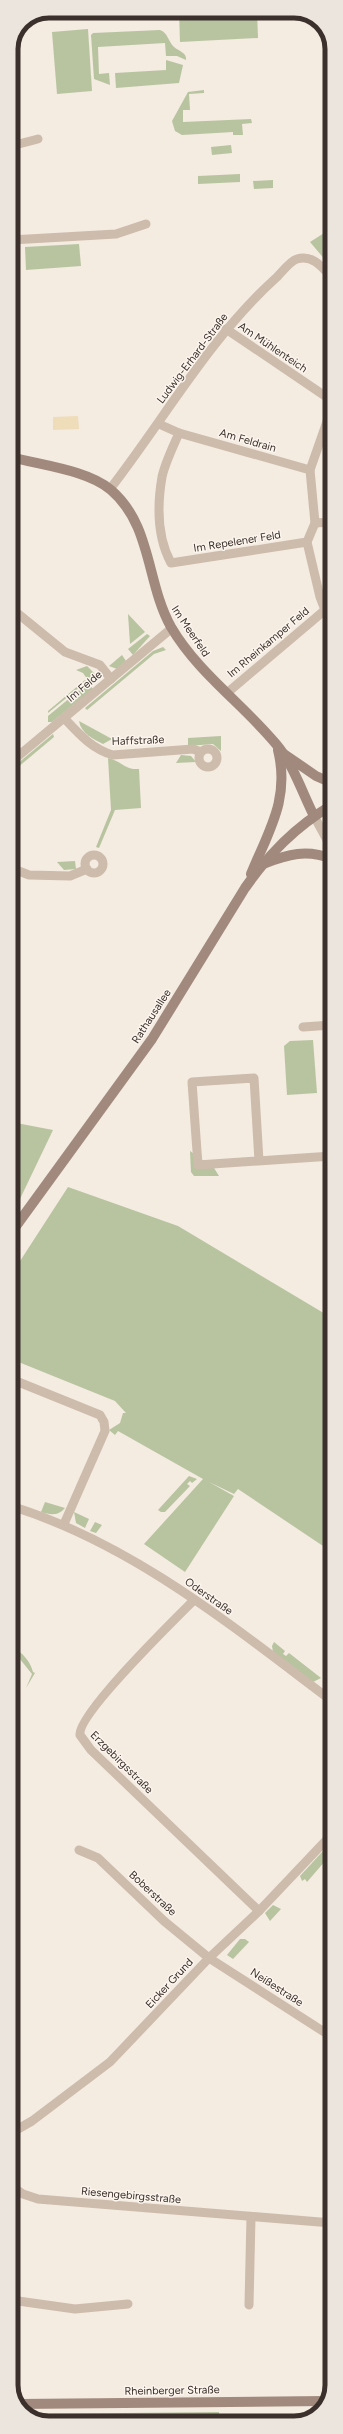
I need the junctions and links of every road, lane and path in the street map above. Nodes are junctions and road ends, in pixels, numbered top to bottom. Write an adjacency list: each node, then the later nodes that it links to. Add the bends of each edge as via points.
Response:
1 (38, 139): 2 (street)
2 (18, 144)
3 (146, 224): 4 (street, via 116,234)
4 (18, 240)
5 (325, 270): 6 (street, Ludwig-Erhard-Straße, via 308,258 296,259 266,286)
6 (226, 329): 7 (street, Am Mühlenteich); 8 (street, Ludwig-Erhard-Straße)
7 (325, 395)
8 (159, 424): 10 (street, Am Feldrain); 13 (street, Ludwig-Erhard-Straße)
9 (325, 427): 12 (street)
10 (179, 433): 12 (street, Am Feldrain); 16 (street, Im Repelener Feld, via 162,476 162,540 171,563)
11 (18, 459): 13 (street, Im Meerfeld, via 77,474)
12 (310, 470): 15 (street)
13 (110, 489): 19 (street, Im Meerfeld, via 125,504 139,527 160,604)
14 (325, 522): 15 (street)
15 (315, 523): 16 (street)
16 (307, 542): 17 (street)
17 (325, 610): 21 (street, Im Rheinkamper Feld)
18 (18, 614): 20 (street, via 66,652 100,665)
19 (172, 628): 20 (street, Im Felde); 21 (street, Im Meerfeld, via 191,655)
20 (111, 679): 22 (street, Im Felde)
21 (227, 693): 23 (street, Im Meerfeld)
22 (64, 718): 24 (street, Haffstraße, via 83,739 101,752 113,755 193,749); 26 (street, Im Felde)
23 (276, 743): 25 (street, Im Meerfeld); 35 (street, via 282,776 280,805)
24 (201, 752)
25 (283, 753): 27 (street); 29 (street, Im Meerfeld)
26 (18, 756)
27 (325, 780)
28 (325, 809): 29 (street, Rathausallee)
29 (314, 816): 30 (street); 32 (street, Rathausallee, via 293,832)
30 (325, 836)
31 (325, 856): 32 (street, via 306,852 284,856)
32 (263, 864): 35 (street, Rathausallee)
33 (87, 869): 34 (street, via 70,876 29,875)
34 (18, 871)
35 (244, 888): 40 (street, Rathausallee, via 152,1039)
36 (325, 1025): 37 (street)
37 (303, 1027)
38 (325, 1156): 39 (street)
39 (259, 1161): 39 (street, via 254,1078 192,1082 198,1166)
40 (18, 1223)
41 (18, 1382): 43 (street, via 100,1415 104,1422 105,1431)
42 (18, 1508): 43 (street, Oderstraße)
43 (64, 1524): 44 (street, Oderstraße, via 156,1573)
44 (193, 1600): 45 (street, Oderstraße); 48 (street, Erzgebirgsstraße, via 128,1668 84,1720 80,1734 91,1750)
45 (325, 1696)
46 (325, 1845): 48 (street, Eicker Grund)
47 (79, 1850): 49 (street, Boberstraße, via 98,1858 164,1921)
48 (259, 1911): 49 (street, Eicker Grund)
49 (209, 1958): 50 (street, Neißestraße); 51 (street, Eicker Grund, via 110,2062)
50 (325, 2033)
51 (18, 2129)
52 (18, 2191): 53 (street, Riesengebirgsstraße, via 38,2199)
53 (251, 2217): 54 (street, Riesengebirgsstraße); 57 (street)
54 (325, 2222)
55 (18, 2301): 56 (street, via 75,2309)
56 (128, 2304)
57 (249, 2304)
58 (321, 2401): 59 (street, Rheinberger Straße)
59 (24, 2404)

